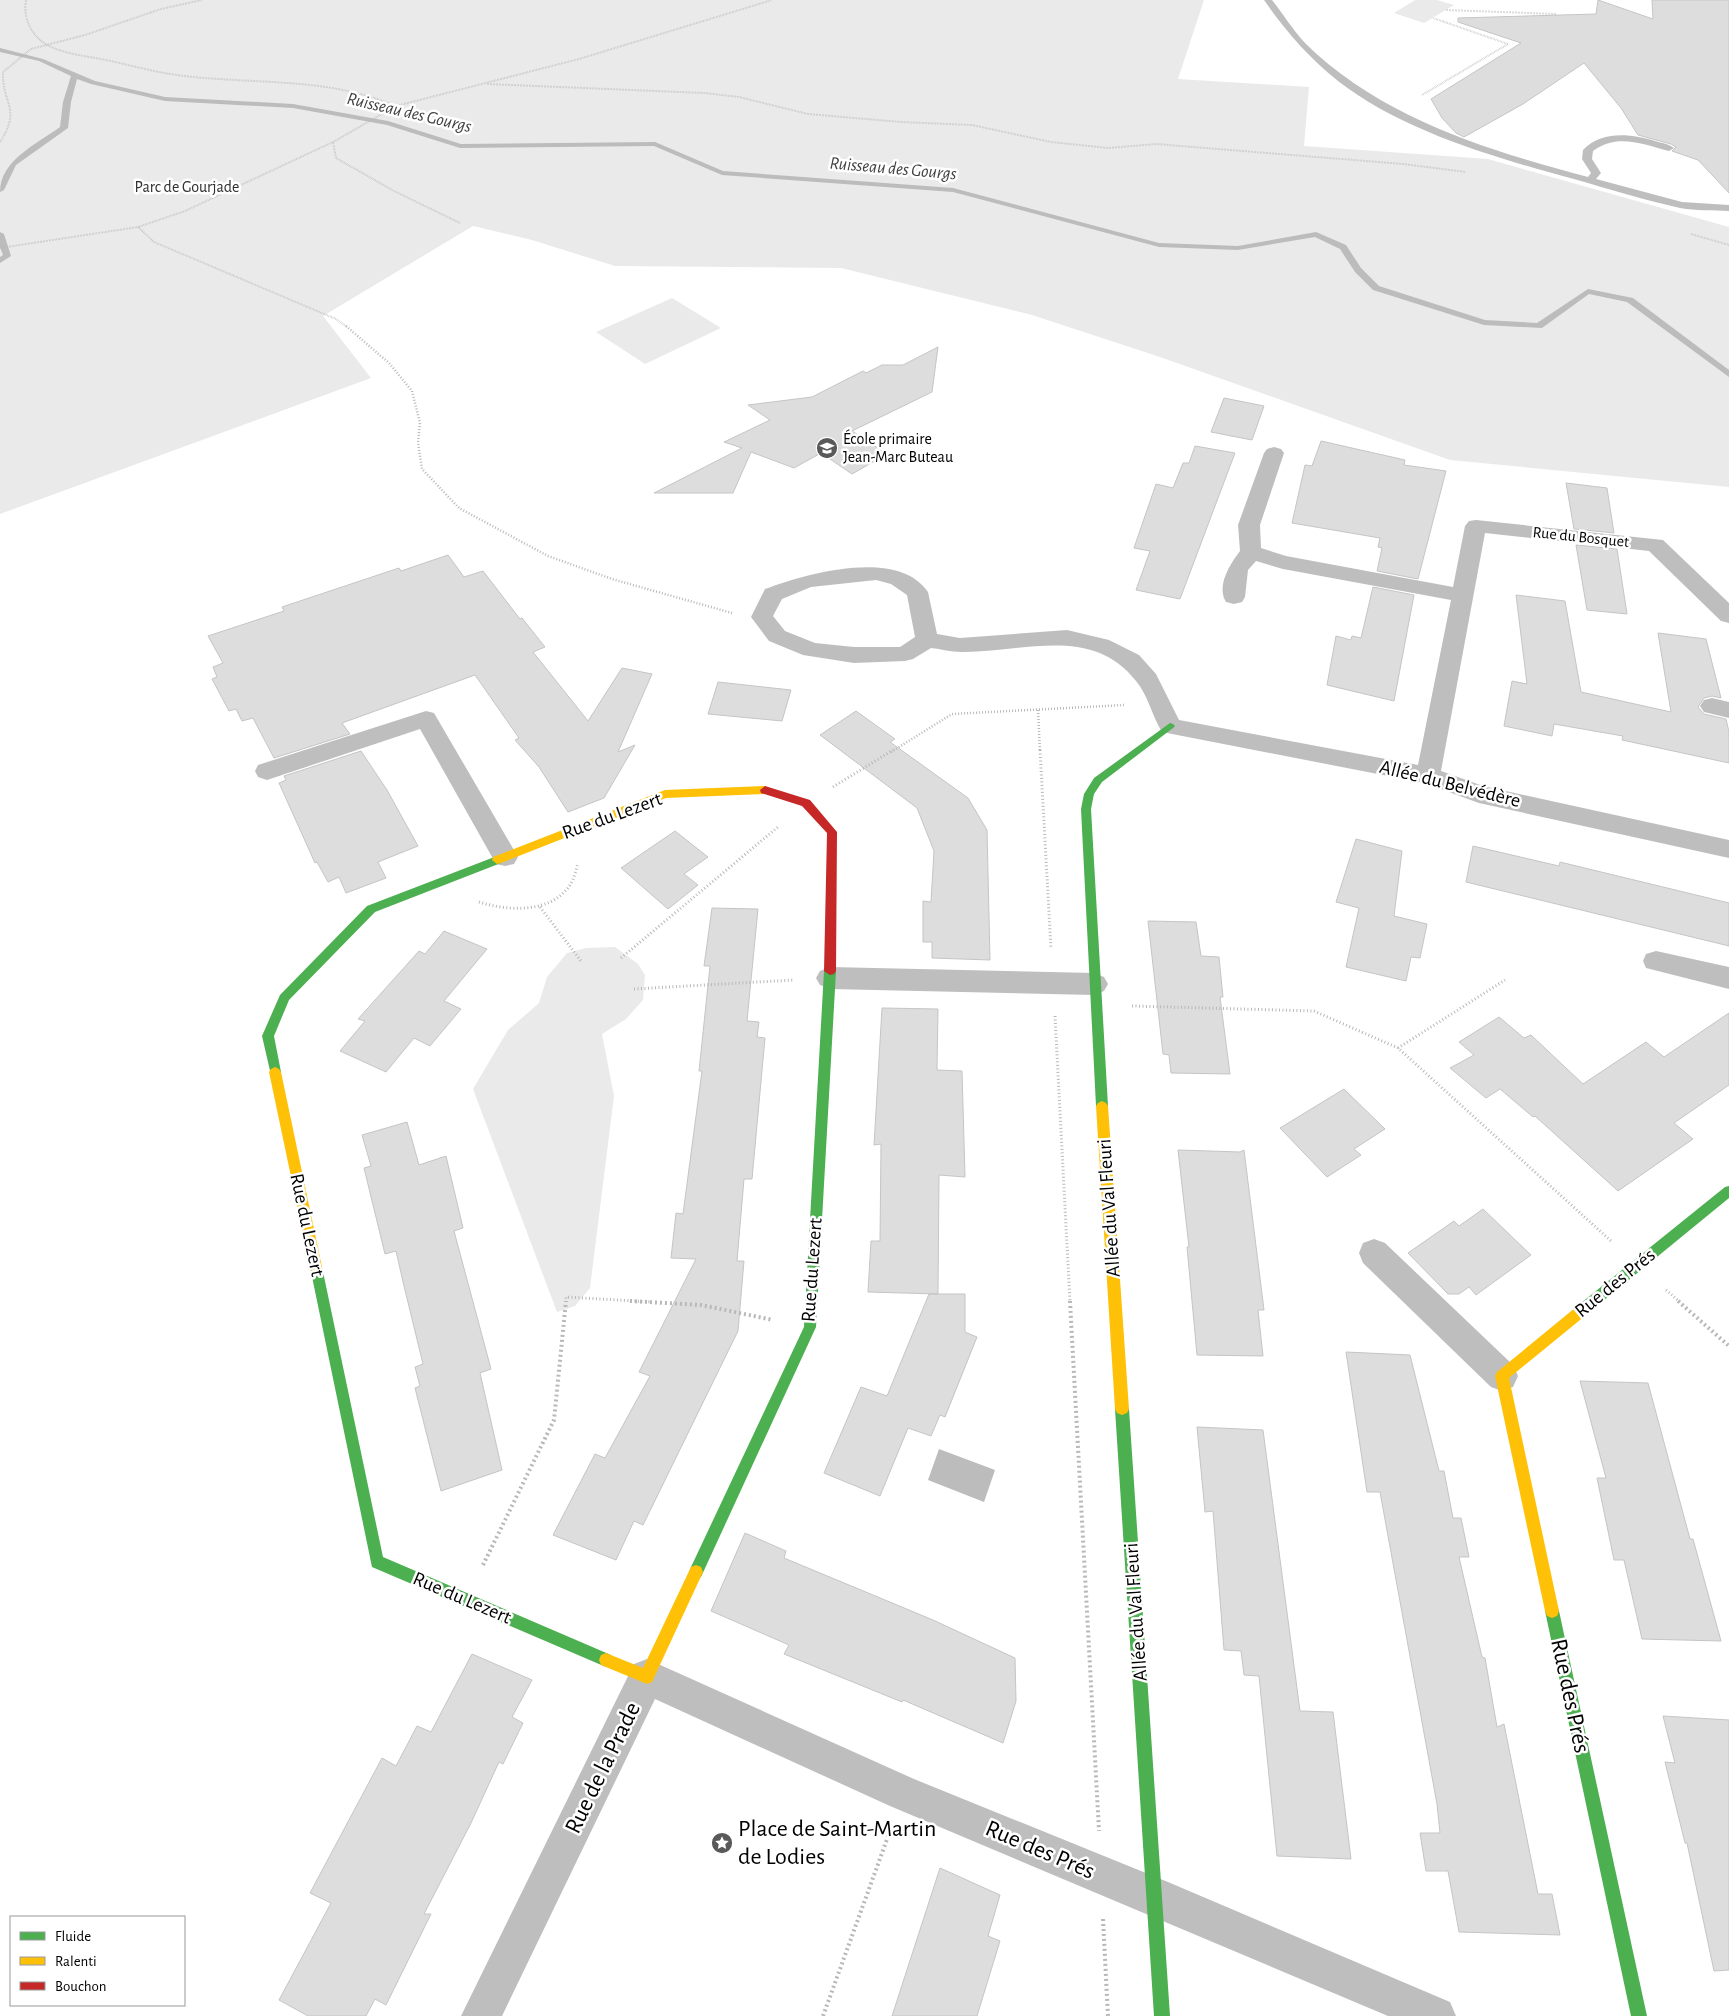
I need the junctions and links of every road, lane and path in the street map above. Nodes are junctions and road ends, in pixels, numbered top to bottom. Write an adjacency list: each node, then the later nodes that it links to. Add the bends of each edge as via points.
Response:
1 (26, 0): 8 (path, via 26,21)
2 (202, 0): 8 (path, via 161,8 85,35)
3 (772, 0): 9 (path, via 580,59)
4 (1268, 0): 16 (lane, via 1300,45 1350,86 1423,126 1476,148)
5 (1446, 10): 6 (path)
6 (1556, 14)
7 (1433, 18): 10 (path, via 1508,44)
8 (46, 44): 11 (path, via 177,75 334,88 370,95); 12 (path, via 31,49 3,72 12,115)
9 (486, 84): 11 (path); 15 (path, via 704,93 739,97 808,114 972,125 1051,142 1108,148 1165,145 1403,164)
10 (1420, 96)
11 (396, 106): 13 (path)
12 (0, 142)
13 (333, 142): 18 (path, via 336,158); 19 (path, via 186,211)
14 (1669, 148): 16 (lane, via 1631,139 1614,138 1598,142 1588,150 1587,159 1596,173)
15 (1472, 173)
16 (1591, 180): 17 (lane, via 1682,205)
17 (1729, 208)
18 (460, 223)
19 (138, 227): 22 (path); 28 (path, via 154,242 188,258 336,319 364,340 389,363 412,392 420,423 418,443 422,469 459,508 548,556 612,580 742,616)
20 (1682, 231): 21 (path)
21 (1729, 245)
22 (0, 248)
23 (1274, 453): 24 (street, via 1249,525)
24 (1251, 552): 25 (street, via 1238,569); 26 (street, via 1284,562)
25 (1234, 596)
26 (1464, 596): 27 (street, Rue du Bosquet, via 1476,526 1655,545); 33 (street, Rue du Bosquet)
27 (1729, 616)
28 (762, 617): 29 (street, via 777,636 811,650 854,655 905,654); 29 (street, via 773,594 807,581 876,573 899,579 917,592)
29 (927, 640): 31 (street, via 960,645 1067,637 1101,645 1131,660 1148,679)
30 (1038, 710): 31 (path); 34 (path, via 952,714); 46 (path)
31 (1166, 715): 33 (street, Allée du Belvédère); 48 (street, Allée du Val Fleuri, via 1154,740 1098,780 1089,794 1086,809)
32 (266, 771): 37 (street, via 426,719)
33 (1428, 775): 36 (street, Allée du Belvédère, via 1479,794)
34 (806, 803): 35 (street, Rue du Lezert, via 765,790 665,794); 40 (path); 43 (street, Rue du Lezert, via 832,832)
35 (568, 832): 37 (street, Rue du Lezert); 39 (path, via 575,844 578,864 569,887)
36 (1729, 848)
37 (505, 857): 38 (street, Rue du Lezert)
38 (452, 877): 39 (path, via 467,897 496,909); 56 (street, Rue du Lezert, via 371,909 284,998 268,1036 377,1562)
39 (540, 907): 41 (path)
40 (621, 958)
41 (581, 961)
42 (1656, 961): 44 (street)
43 (830, 978): 46 (street); 47 (path); 53 (street, Rue du Lezert)
44 (1729, 978)
45 (1506, 980): 49 (path)
46 (1053, 984): 48 (street); 59 (path)
47 (634, 989)
48 (1095, 995): 49 (path, via 1314,1011); 60 (street, Allée du Val Fleuri)
49 (1398, 1048): 52 (path)
50 (1729, 1192): 52 (street, Rue des Prés)
51 (1374, 1253): 55 (street)
52 (1637, 1264): 54 (path); 55 (street, Rue des Prés)
53 (810, 1327): 56 (path, via 701,1306 566,1297 554,1420); 57 (street, Rue du Lezert)
54 (1729, 1346)
55 (1502, 1376): 66 (street, Rue des Prés)
56 (466, 1600): 57 (street, Rue du Lezert)
57 (647, 1692): 58 (street, Rue des Prés); 61 (street, Rue de la Prade, via 557,1882)
58 (903, 1792): 59 (street, Rue des Prés); 62 (path)
59 (1102, 1876): 60 (street, Rue des Prés); 63 (path)
60 (1154, 1896): 64 (street, Allée du Val Fleuri); 65 (street, Rue des Prés)
61 (481, 2016)
62 (823, 2016)
63 (1108, 2016)
64 (1162, 2016)
65 (1436, 2016)
66 (1639, 2016)

